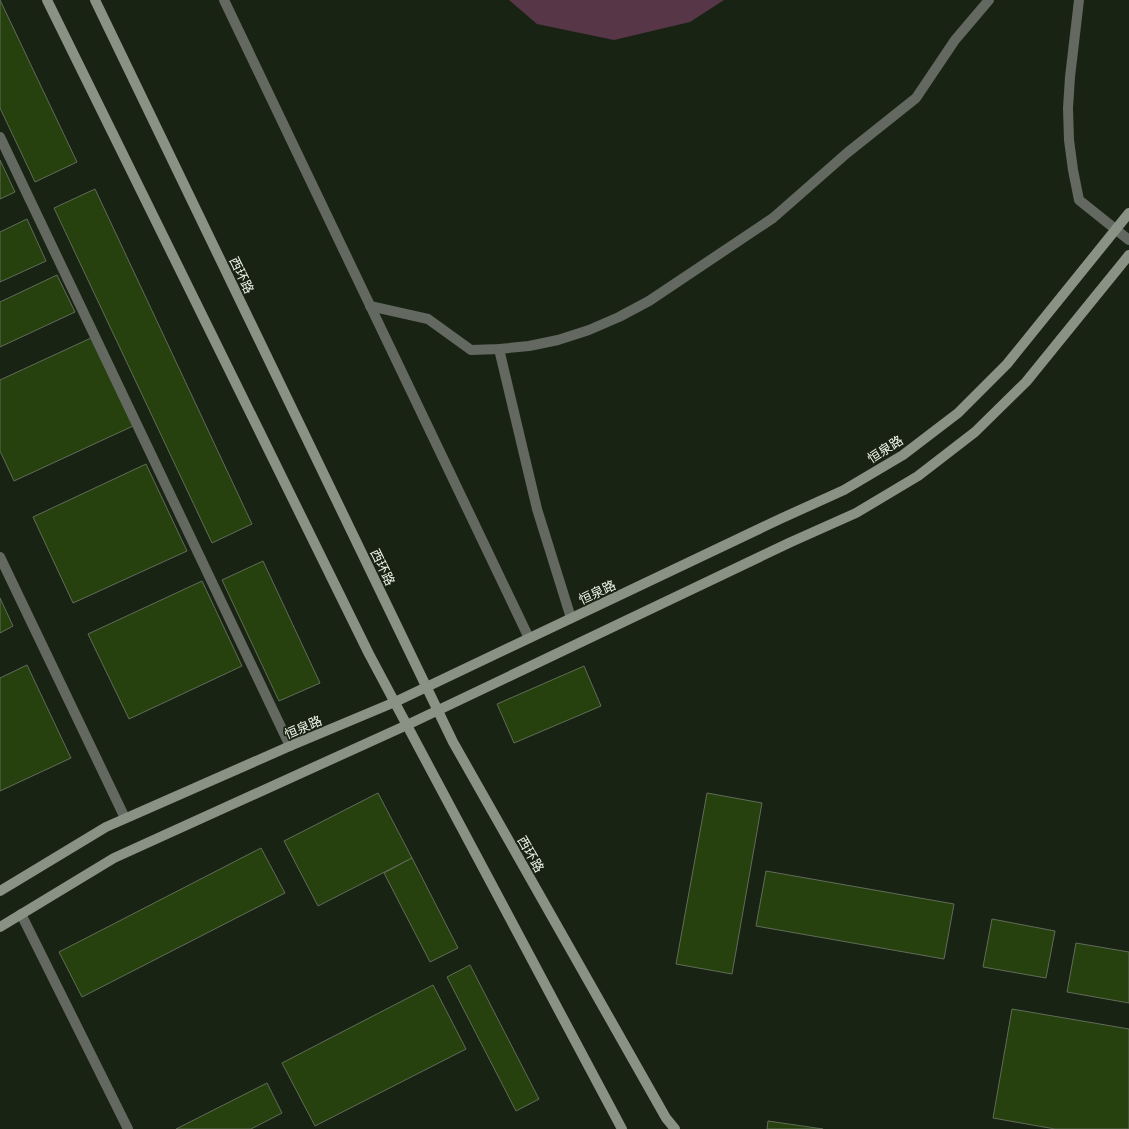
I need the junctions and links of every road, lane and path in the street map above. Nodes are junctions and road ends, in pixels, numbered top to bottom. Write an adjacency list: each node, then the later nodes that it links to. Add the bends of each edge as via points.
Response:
1 (47, 0): 17 (main road)
2 (95, 0): 16 (main road, 西环路)
3 (224, 0): 11 (street)
4 (988, 0): 12 (street, via 955,40 916,98 847,153 773,218 620,317 558,340)
5 (1079, 0): 8 (street, via 1068,108 1073,170 1079,200)
6 (0, 137): 20 (street)
7 (1129, 214): 8 (main road, 恒泉路)
8 (1116, 230): 9 (street); 14 (main road, 恒泉路, via 1007,364 958,413 903,455 844,490)
9 (1129, 240)
10 (1129, 255): 18 (main road, via 1026,382 975,432 918,476 856,513)
11 (370, 306): 12 (street, via 428,319 471,350); 15 (street)
12 (499, 349): 14 (street, via 537,509)
13 (0, 557): 21 (street)
14 (571, 618): 15 (main road, 恒泉路)
15 (529, 638): 16 (main road, 恒泉路)
16 (426, 687): 17 (main road, 恒泉路); 18 (main road, 西环路)
17 (395, 702): 19 (main road); 20 (main road, 恒泉路)
18 (437, 710): 19 (main road); 27 (main road, 西环路, via 662,1111)
19 (407, 725): 23 (main road, via 114,858); 26 (main road)
20 (290, 746): 21 (main road, 恒泉路)
21 (126, 818): 22 (main road, 恒泉路, via 106,827)
22 (0, 891)
23 (21, 914): 24 (main road); 25 (street)
24 (0, 927)
25 (128, 1129)
26 (622, 1129)
27 (675, 1129)

